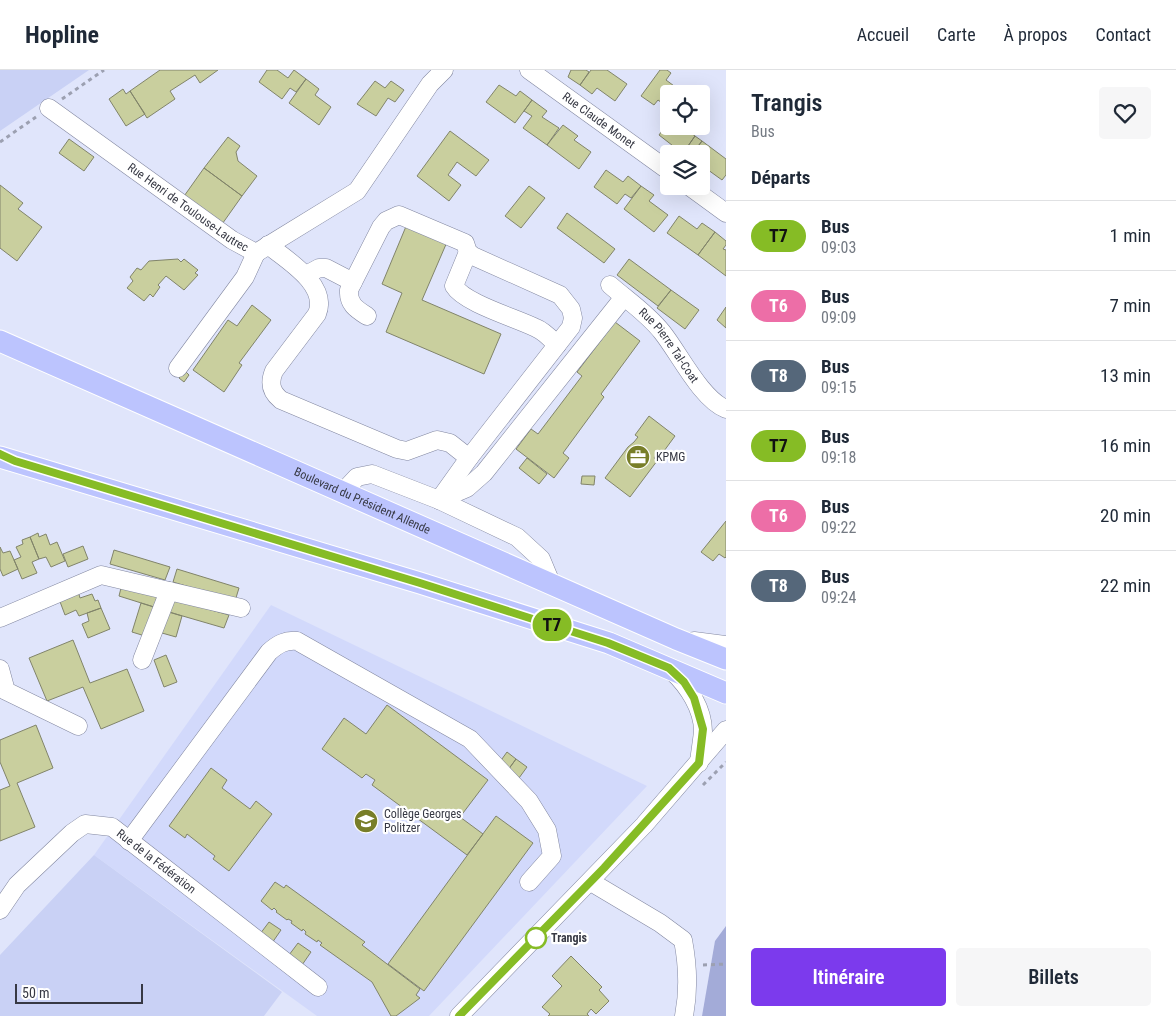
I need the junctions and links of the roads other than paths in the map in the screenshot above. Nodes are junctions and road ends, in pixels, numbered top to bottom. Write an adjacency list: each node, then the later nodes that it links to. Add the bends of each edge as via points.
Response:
1 (444, 70): 7 (street, Rue Henri de Toulouse-Lautrec, via 430,84 357,191)
2 (529, 70): 4 (street, Rue Claude Monet)
3 (49, 108): 7 (street, Rue Henri de Toulouse-Lautrec, via 232,240)
4 (660, 165)
5 (701, 195): 6 (street)
6 (726, 213)
7 (262, 249): 9 (street); 16 (street)
8 (468, 252): 10 (street, via 465,243 398,215 381,227); 15 (street, via 454,286 458,291 538,329); 15 (street, via 565,300 573,318)
9 (306, 275): 10 (street, via 326,268); 19 (street, via 318,294 320,307 274,371 271,387 275,395 397,449 407,450 437,440 450,443)
10 (353, 282): 13 (street, via 348,296 351,303)
11 (610, 285): 12 (street, Rue Pierre Tal-Coat)
12 (624, 297): 17 (street, Rue Pierre Tal-Coat, via 662,332 697,383); 21 (street, via 484,474 466,488)
13 (368, 316)
14 (0, 341): 20 (main road, Boulevard du Président Allende)
15 (557, 345): 19 (street)
16 (178, 368)
17 (726, 409)
18 (5, 457): 30 (main road, via 420,583 608,643)
19 (469, 458): 21 (street)
20 (343, 492): 21 (street, via 357,477 372,474); 22 (main road, Boulevard du Président Allende)
21 (439, 500): 22 (street, via 517,538 541,559)
22 (552, 583): 26 (main road, Boulevard du Président Allende)
23 (169, 592): 24 (street); 25 (street, via 100,575); 29 (street)
24 (241, 608)
25 (0, 618)
26 (676, 639): 27 (street); 28 (main road, Boulevard du Président Allende)
27 (726, 645)
28 (726, 659)
29 (142, 660)
30 (669, 668): 32 (main road); 35 (street, via 684,682 697,706 703,729)
31 (0, 669): 33 (street, via 6,691)
32 (726, 693)
33 (78, 726)
34 (726, 730): 35 (street)
35 (699, 763): 38 (street)
36 (130, 840): 37 (street, via 269,652 288,640 297,641 470,739 529,801 547,830 552,856); 39 (street, Rue de la Fédération, via 112,827 84,824 17,885); 40 (street, Rue de la Fédération)
37 (529, 882)
38 (591, 882): 41 (street); 42 (street, via 660,922 683,940 688,965)
39 (0, 910)
40 (318, 987)
41 (459, 1016)
42 (684, 1016)

